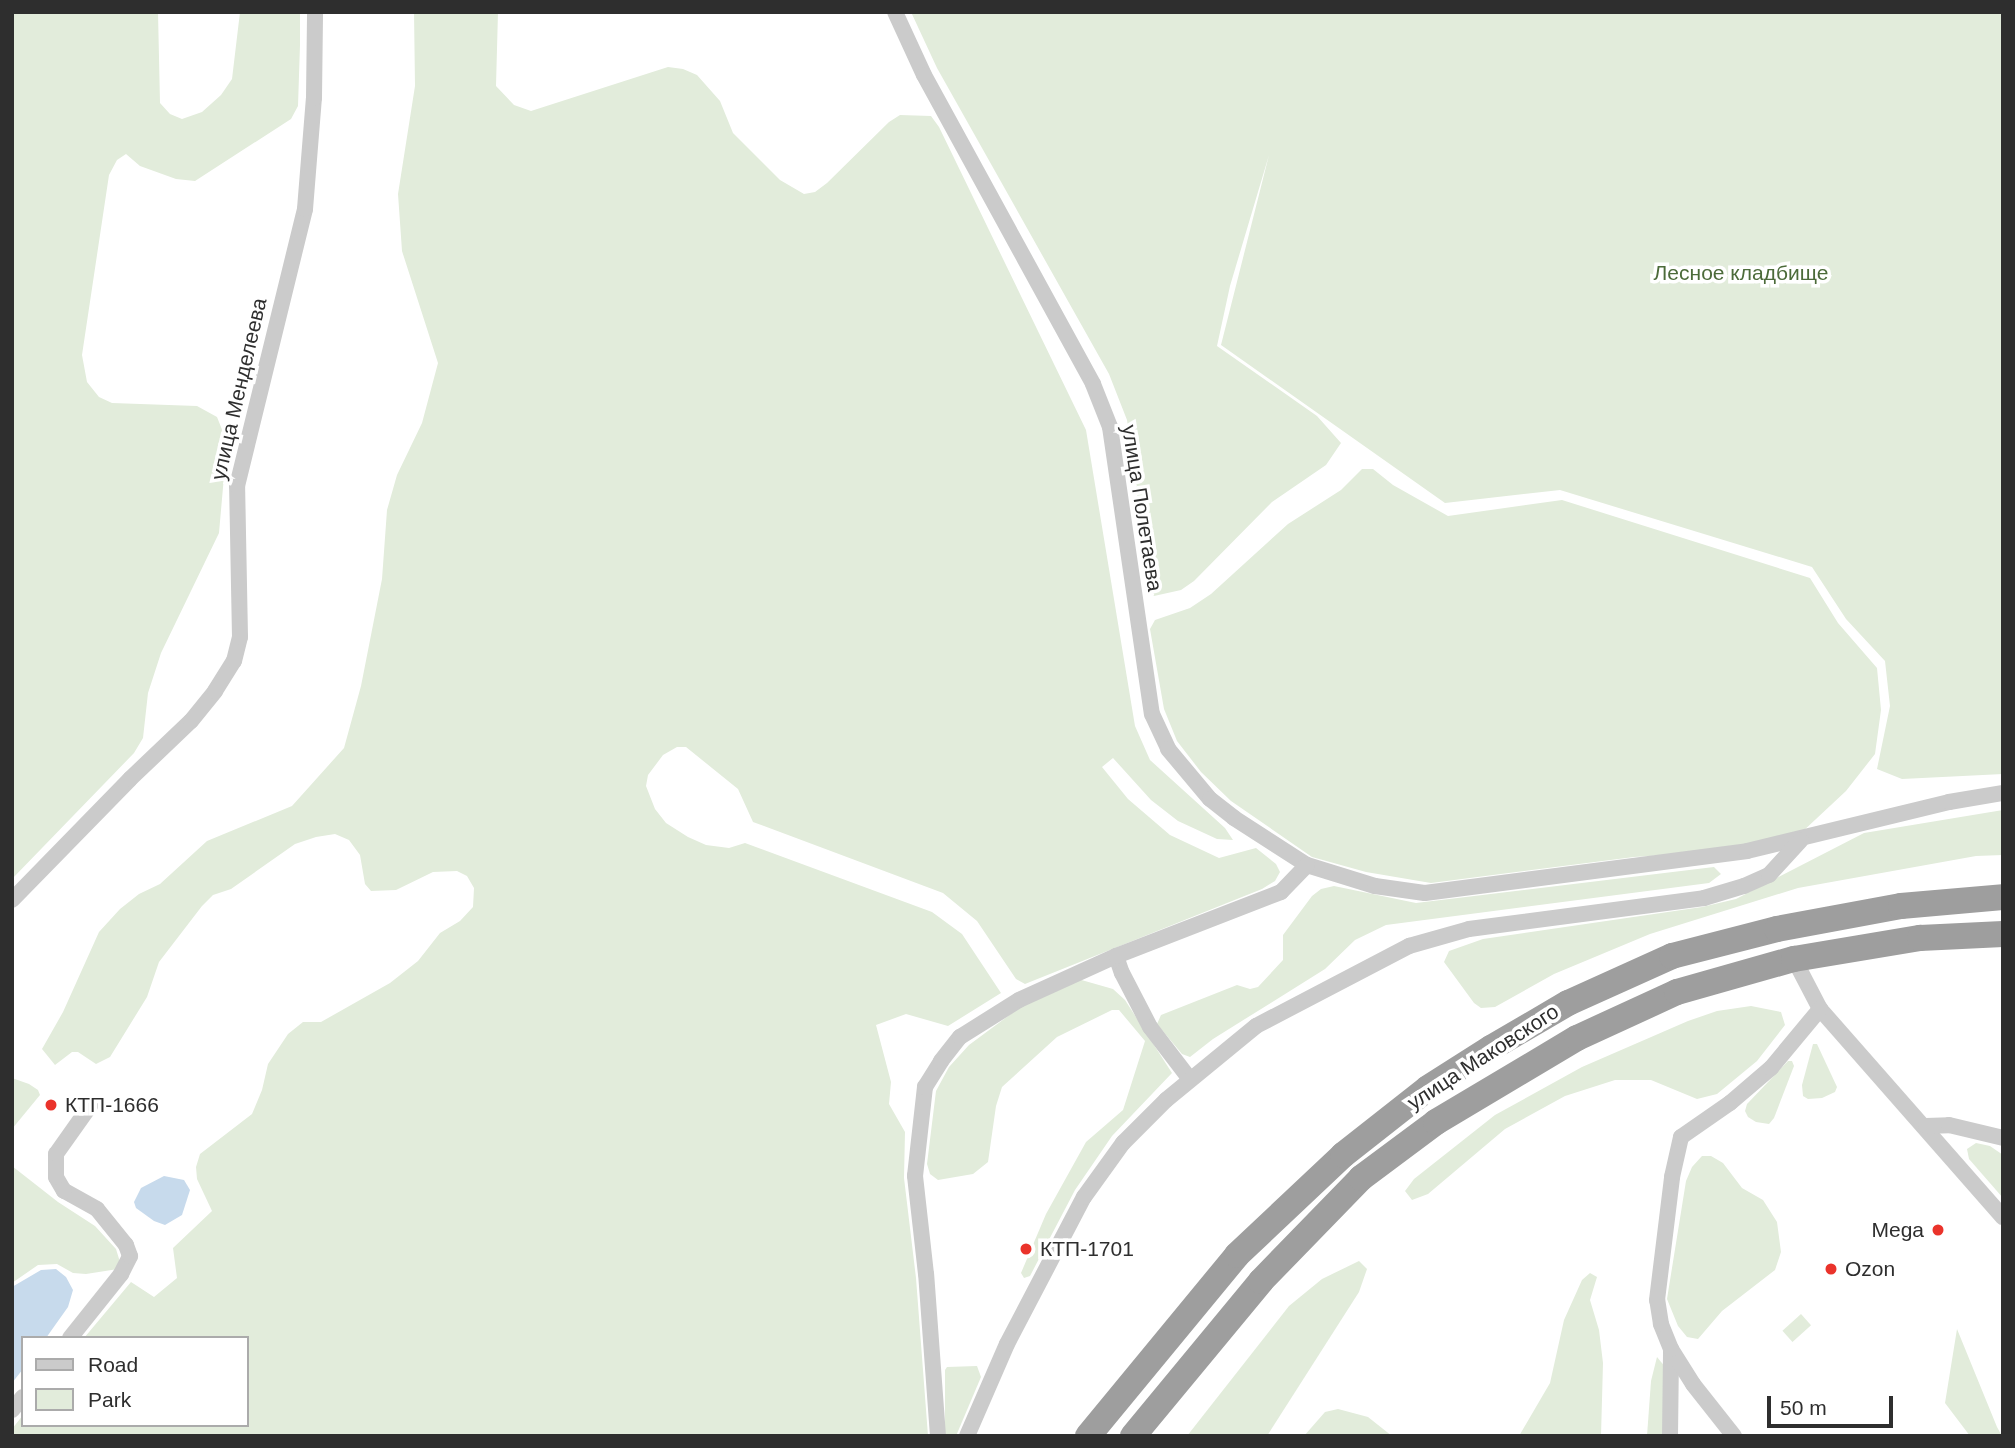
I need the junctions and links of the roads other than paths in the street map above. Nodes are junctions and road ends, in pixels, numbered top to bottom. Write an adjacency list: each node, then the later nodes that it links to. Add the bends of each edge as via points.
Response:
1 (315, 12): 7 (street, улица Менделеева, via 305,209 237,486 240,637 234,661 191,721)
2 (895, 12): 5 (street, улица Полетаева, via 924,75 1093,384 1110,427 1152,714 1168,749 1218,805)
3 (2003, 793): 4 (street, улица Полетаева)
4 (1801, 840): 5 (street, улица Полетаева, via 1424,893 1375,886); 12 (street, via 1769,875 1704,898 1469,929 1409,946 1278,1012)
5 (1307, 865): 9 (street, via 1281,892)
6 (2003, 897): 21 (highway, улица Маковского, via 1900,906 1777,929 1672,956 1568,1003 1491,1048 1428,1088 1343,1155 1237,1255)
7 (12, 900)
8 (2003, 934): 10 (highway, улица Маковского, via 1920,939)
9 (1116, 956): 12 (street, via 1150,1027); 19 (street, via 1019,1000 960,1037 925,1087 915,1176)
10 (1794, 959): 11 (street); 22 (highway, улица Маковского, via 1677,992 1577,1038 1437,1122 1361,1178 1307,1230)
11 (1820, 1009): 14 (street); 18 (street, via 1771,1068 1681,1137 1657,1300)
12 (1189, 1078): 20 (street, via 1123,1143 1084,1197 1007,1344)
13 (90, 1107): 17 (street, via 56,1154 55,1177 64,1191 97,1209 127,1245 130,1256)
14 (1926, 1126): 15 (street, via 1949,1125); 16 (street)
15 (2003, 1138)
16 (2003, 1217)
17 (72, 1336)
18 (1671, 1349): 23 (street); 24 (street)
19 (938, 1436)
20 (967, 1436)
21 (1088, 1436)
22 (1133, 1436)
23 (1670, 1436)
24 (1734, 1436)

